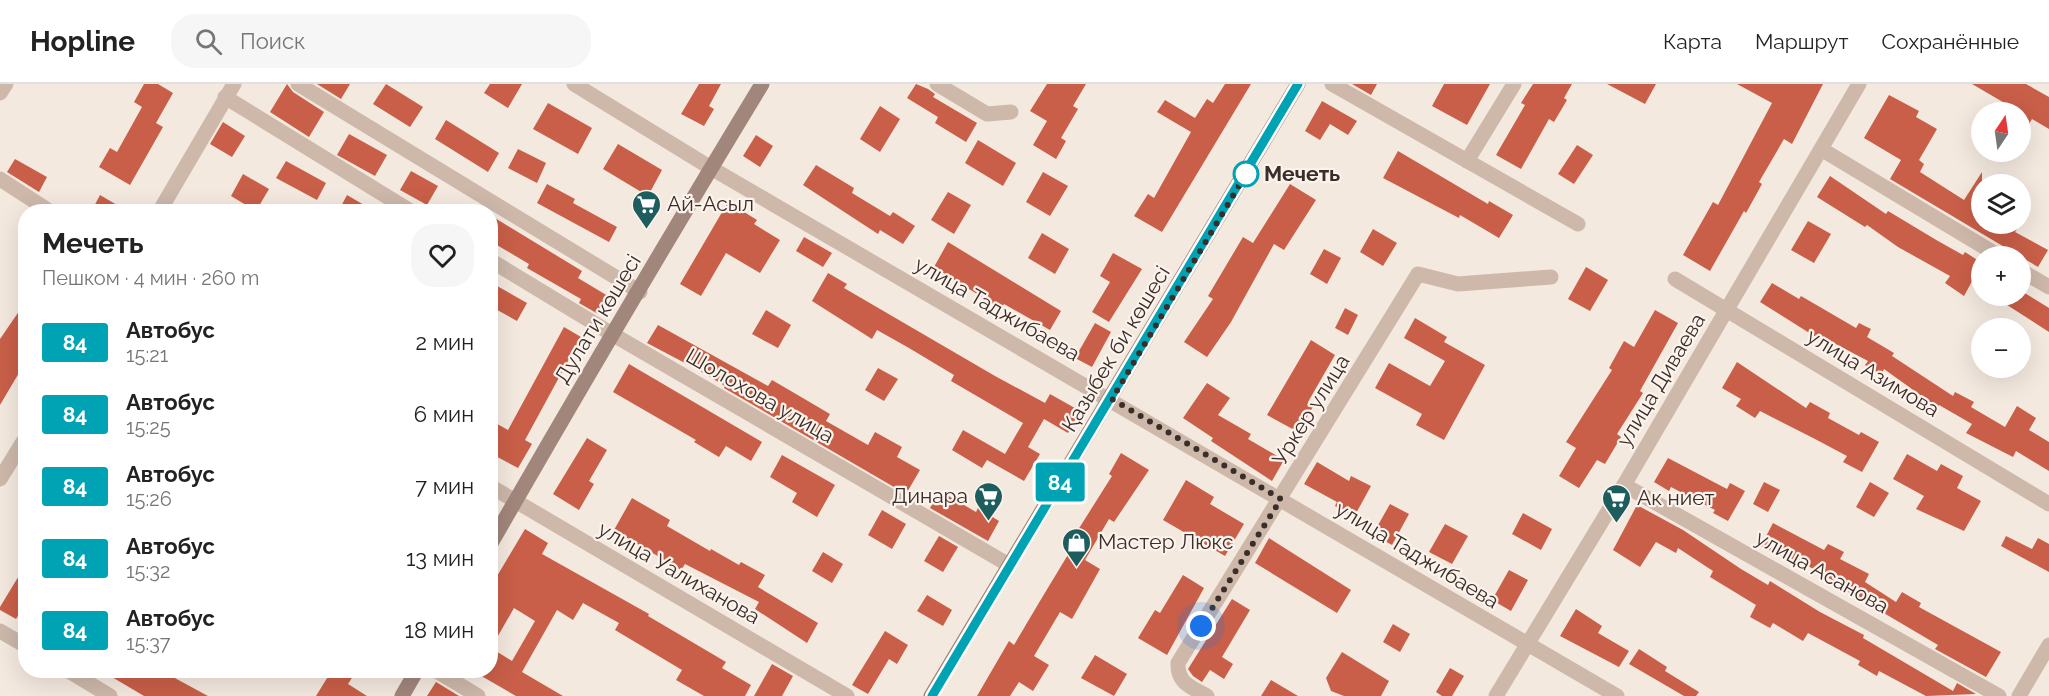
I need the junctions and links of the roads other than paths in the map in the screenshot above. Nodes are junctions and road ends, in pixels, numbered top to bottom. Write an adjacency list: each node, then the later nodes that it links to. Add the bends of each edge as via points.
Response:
1 (6, 84): 11 (street)
2 (234, 84): 12 (street)
3 (298, 84): 21 (street)
4 (574, 84): 16 (street, улица Таджибаева)
5 (762, 84): 16 (main road, Дулати көшесі)
6 (937, 84): 13 (street, via 987,114)
7 (1298, 84): 33 (main road, Қазыбек би көшесі)
8 (1332, 84): 15 (street)
9 (1514, 84): 15 (street)
10 (1859, 84): 14 (street, улица Диваева)
11 (0, 93)
12 (225, 97): 19 (street); 20 (street)
13 (1011, 112)
14 (1821, 149): 24 (street); 31 (street, улица Диваева)
15 (1467, 161): 23 (street)
16 (711, 168): 30 (main road, Дулати көшесі); 33 (street, улица Таджибаева)
17 (0, 179): 18 (street)
18 (39, 204)
19 (164, 204)
20 (399, 204)
21 (495, 204)
22 (498, 206): 30 (street)
23 (1578, 224)
24 (1982, 246)
25 (498, 265): 32 (street, Шолохова улица)
26 (2031, 276): 29 (street)
27 (1551, 277): 38 (street, Уркер улица, via 1458,284 1418,274)
28 (1674, 279): 31 (street, улица Азимова)
29 (2049, 287)
30 (640, 292): 32 (main road, Дулати көшесі)
31 (1728, 309): 36 (street, улица Диваева); 40 (street, улица Азимова)
32 (612, 334): 39 (main road, Дулати көшесі); 42 (street, Шолохова улица)
33 (1112, 399): 38 (street, улица Таджибаева); 42 (main road, Қазыбек би көшесі)
34 (18, 450): 35 (street)
35 (0, 480)
36 (1624, 485): 45 (street, улица Диваева); 58 (street, улица Асанова)
37 (498, 491): 39 (street, улица Уалиханова)
38 (1281, 499): 45 (street, улица Таджибаева); 55 (street, Уркер улица, via 1178,663 1183,683)
39 (515, 502): 41 (main road, Дулати көшесі); 53 (street, улица Уалиханова)
40 (2049, 504)
41 (498, 531)
42 (1009, 565): 54 (main road, Қазыбек би көшесі)
43 (0, 631): 44 (street)
44 (18, 641)
45 (1528, 645): 56 (street, улица Диваева); 57 (street, улица Таджибаева)
46 (2049, 645): 59 (street)
47 (80, 678): 50 (street)
48 (412, 678): 51 (main road)
49 (448, 678): 52 (street)
50 (110, 696)
51 (402, 696)
52 (477, 696)
53 (847, 696)
54 (932, 696)
55 (1207, 696)
56 (1496, 696)
57 (1617, 696)
58 (1999, 696)
59 (2019, 696)

